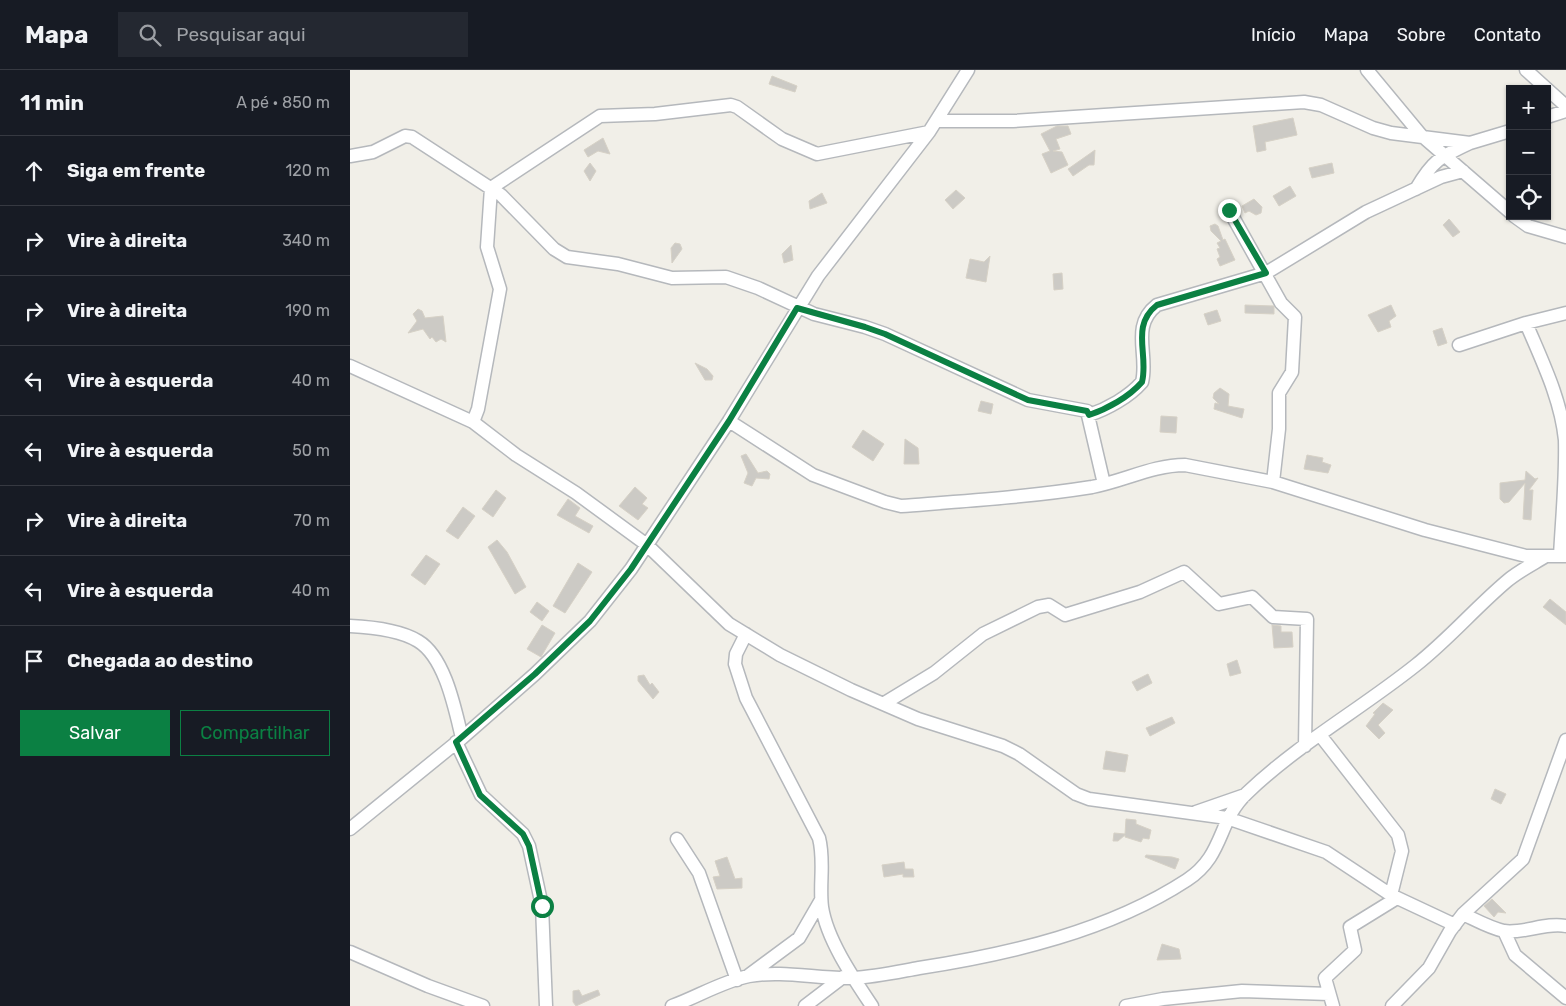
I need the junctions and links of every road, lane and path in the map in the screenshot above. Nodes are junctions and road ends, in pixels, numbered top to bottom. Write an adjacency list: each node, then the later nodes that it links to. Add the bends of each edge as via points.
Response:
1 (968, 70): 9 (street)
2 (1367, 70): 12 (street)
3 (1526, 70): 4 (street)
4 (1543, 85)
5 (1551, 93): 6 (street)
6 (1566, 106)
7 (1566, 110): 8 (street)
8 (1551, 116)
9 (937, 121): 10 (street); 12 (street, via 1013,120 1304,102 1342,112 1372,128)
10 (929, 132): 17 (street, via 817,154 782,139 731,105 656,114 600,116); 24 (street)
11 (1506, 132): 13 (street)
12 (1421, 135): 13 (street); 14 (street)
13 (1470, 143): 14 (street)
14 (1445, 154): 16 (street); 18 (street, via 1432,164)
15 (350, 156): 17 (street, via 373,152 405,136 412,137)
16 (1463, 171): 18 (street); 19 (street)
17 (491, 188): 24 (street, via 502,195 554,249 567,257 618,264 672,278 726,277 758,288); 31 (street, via 487,247 500,289 478,409)
18 (1416, 189): 23 (street, via 1352,219)
19 (1506, 209)
20 (1229, 210): 23 (street)
21 (1521, 220): 22 (street, via 1534,228)
22 (1566, 237)
23 (1266, 273): 29 (street, via 1152,309 1141,328 1142,382 1108,407); 32 (street, via 1282,303 1295,317 1292,372 1279,393)
24 (797, 308): 29 (street, via 885,334 1028,400 1087,411); 30 (street)
25 (1566, 313): 26 (street)
26 (1526, 323): 27 (street); 36 (street, via 1550,378 1565,441)
27 (1458, 345)
28 (350, 366): 31 (street)
29 (1089, 415): 33 (street)
30 (729, 421): 33 (street, via 814,475 902,506 1018,496); 34 (street)
31 (472, 422): 34 (street)
32 (1273, 482): 33 (street, via 1185,464); 35 (street, via 1425,530 1526,556)
33 (1104, 484)
34 (648, 545): 38 (street, via 729,624); 41 (street, via 590,621)
35 (1546, 556): 36 (street); 40 (street, via 1507,581 1441,645)
36 (1563, 556)
37 (350, 626): 41 (street, via 402,634 419,641 432,652 444,675)
38 (746, 634): 39 (street, via 780,655); 50 (street, via 736,654 735,664 752,712 819,838 822,849)
39 (883, 704): 43 (street, via 934,673 983,634 1038,607 1049,605 1065,615 1140,592 1184,572 1219,604 1252,597 1273,617 1307,619); 45 (street, via 918,719 1003,746 1076,794 1089,799)
40 (1320, 735): 43 (street); 49 (street, via 1398,835 1402,851)
41 (459, 740): 47 (street); 61 (street, via 480,795 523,834 529,846 542,906)
42 (1566, 740): 51 (street, via 1523,859)
43 (1306, 746): 44 (street)
44 (1245, 795): 45 (street); 46 (street)
45 (1194, 812): 46 (street)
46 (1227, 818): 49 (street, via 1326,852); 57 (street, via 1215,852 1201,870 1117,918 1092,928 964,962)
47 (350, 829)
48 (677, 839): 56 (street, via 699,873)
49 (1394, 897): 52 (street); 59 (street, via 1350,927 1354,950 1325,978)
50 (821, 900): 56 (street, via 799,938); 57 (street)
51 (1464, 914): 52 (street); 54 (street)
52 (1455, 925): 66 (street, via 1429,968)
53 (1566, 926): 54 (street, via 1543,925)
54 (1504, 931): 58 (street, via 1515,955)
55 (350, 952): 60 (street)
56 (742, 978): 57 (street, via 781,974); 62 (street)
57 (847, 978): 63 (street); 64 (street)
58 (1566, 998)
59 (1331, 1000): 65 (street, via 1258,990 1163,998)
60 (483, 1006)
61 (546, 1006)
62 (672, 1006)
63 (805, 1006)
64 (872, 1006)
65 (1126, 1006)
66 (1392, 1006)

